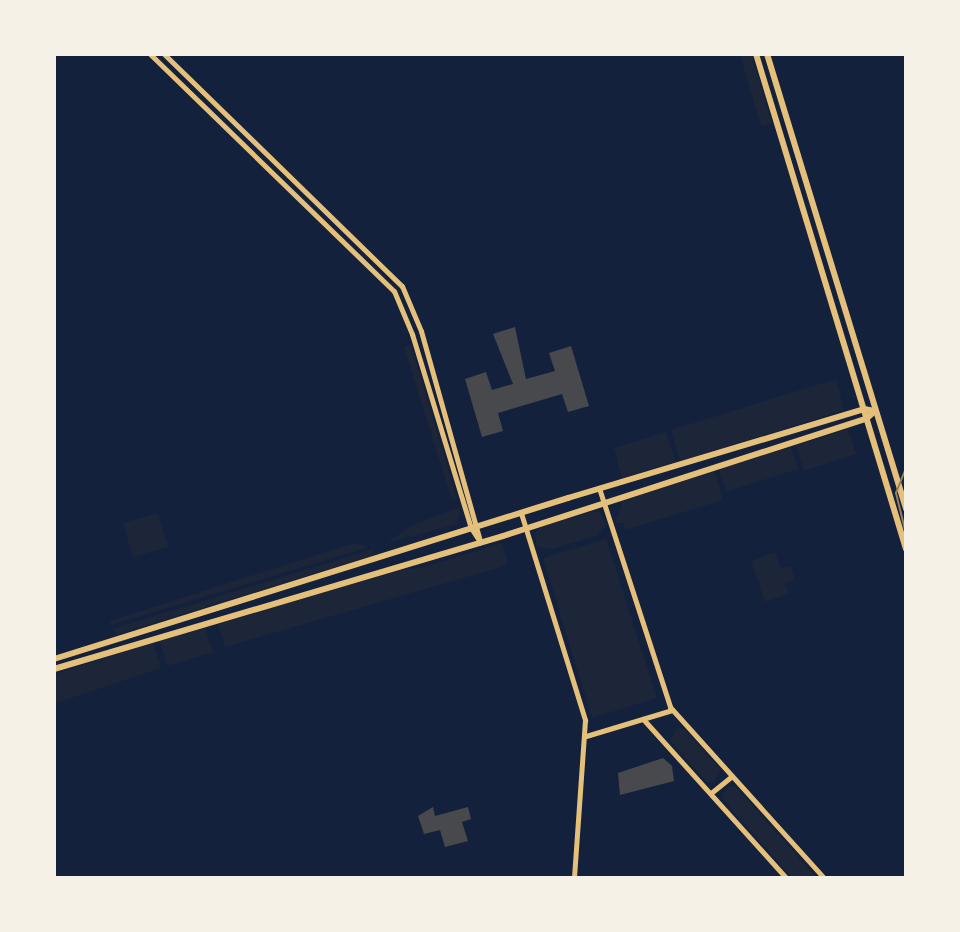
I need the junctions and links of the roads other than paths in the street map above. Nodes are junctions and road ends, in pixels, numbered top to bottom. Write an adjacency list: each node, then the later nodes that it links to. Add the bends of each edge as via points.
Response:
1 (150, 54): 14 (street, via 394,291)
2 (164, 54): 12 (street, via 402,286 418,322)
3 (756, 54): 5 (street)
4 (767, 54): 6 (street)
5 (864, 409): 6 (street); 7 (street); 8 (street)
6 (875, 411): 7 (street); 10 (street)
7 (866, 419): 9 (street); 16 (street)
8 (600, 491): 9 (street); 11 (street)
9 (604, 501): 13 (street); 19 (street)
10 (906, 509)
11 (521, 513): 12 (street); 13 (street)
12 (480, 525): 14 (street); 15 (street)
13 (526, 526): 15 (street); 21 (street)
14 (471, 528): 15 (street); 17 (street)
15 (480, 542): 18 (street)
16 (906, 549)
17 (54, 659)
18 (54, 669)
19 (672, 710): 20 (street); 22 (street)
20 (643, 719): 21 (street); 23 (street)
21 (586, 736): 24 (street)
22 (732, 776): 23 (street); 26 (street)
23 (711, 793): 25 (street)
24 (574, 878)
25 (786, 878)
26 (824, 878)

